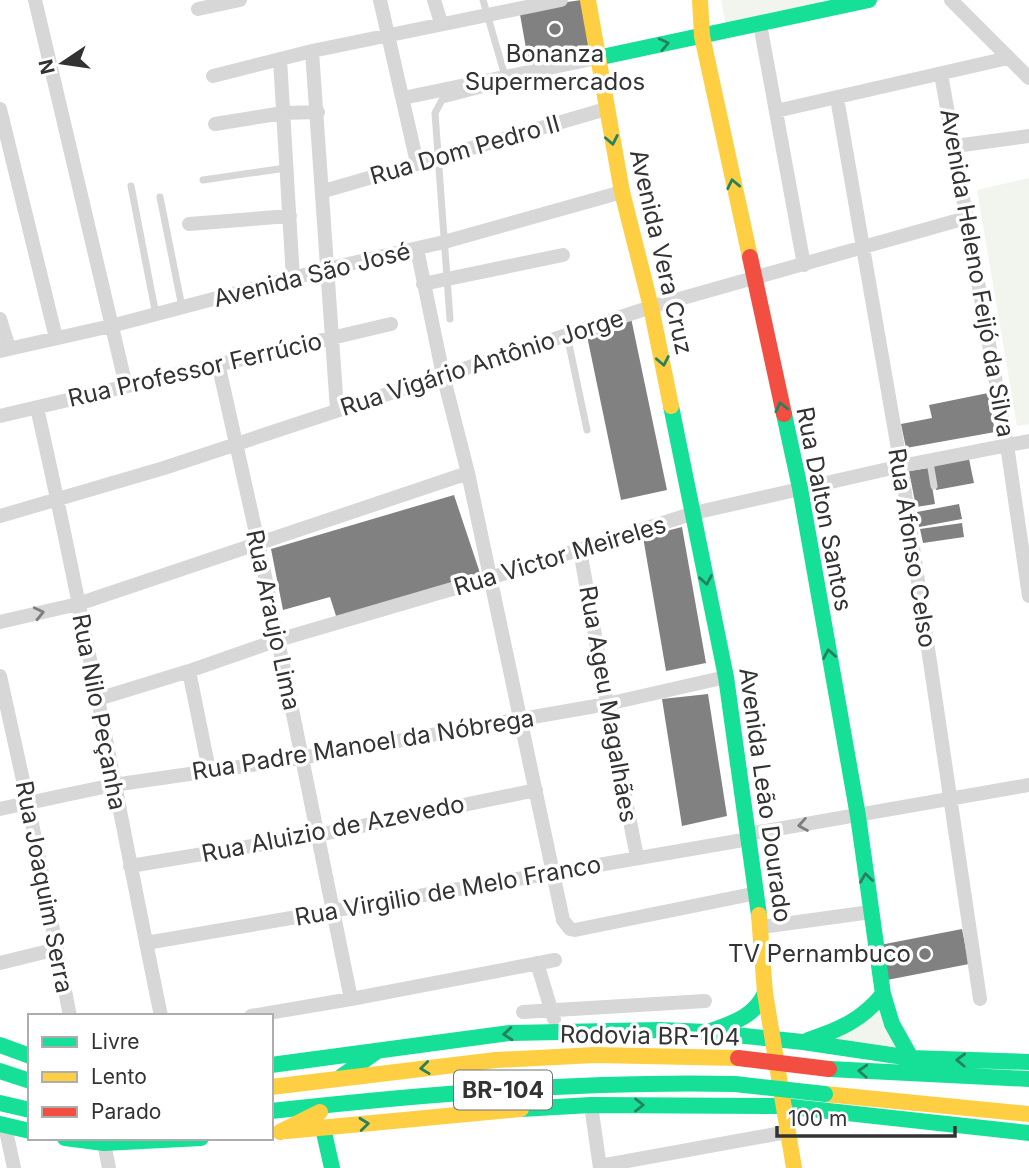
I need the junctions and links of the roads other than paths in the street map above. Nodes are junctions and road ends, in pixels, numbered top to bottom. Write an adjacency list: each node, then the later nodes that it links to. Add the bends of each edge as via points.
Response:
1 (35, 0): 63 (street)
2 (240, 0): 12 (street)
3 (380, 0): 15 (street)
4 (434, 0): 13 (street)
5 (561, 0): 10 (street)
6 (588, 0): 18 (main road, Avenida Vera Cruz)
7 (700, 0): 16 (main road, Rua Dalton Santos)
8 (869, 0): 14 (main road)
9 (951, 0): 19 (street)
10 (529, 3): 11 (street)
11 (485, 7): 13 (street); 23 (lane)
12 (198, 9)
13 (441, 23): 15 (street)
14 (760, 24): 16 (main road); 29 (street)
15 (389, 36): 17 (street); 25 (street)
16 (702, 36): 18 (main road, one-way to 16); 55 (main road, Rua Dalton Santos, one-way to 16)
17 (313, 51): 20 (street); 30 (street)
18 (597, 58): 23 (street); 28 (main road, Avenida Vera Cruz)
19 (1008, 58): 21 (street); 24 (street)
20 (280, 59): 22 (street); 31 (street)
21 (941, 74): 26 (street); 35 (street, Avenida Heleno Feijó da Silva)
22 (213, 76)
23 (505, 76): 25 (street); 36 (lane, via 504,85 438,104)
24 (1029, 78)
25 (404, 98): 37 (street)
26 (836, 98): 29 (street); 48 (street, Rua Afonso Celso)
27 (0, 109): 33 (street)
28 (606, 109): 36 (street, Rua Dom Pedro II); 42 (main road, Avenida Vera Cruz, one-way to 42)
29 (776, 111): 51 (street)
30 (318, 112): 31 (street); 41 (street)
31 (284, 113): 32 (street); 38 (street)
32 (215, 124)
33 (3, 135): 66 (street)
34 (1029, 136): 35 (street)
35 (955, 146): 45 (street, Avenida Heleno Feijó da Silva)
36 (438, 158): 37 (street, Rua Dom Pedro II); 47 (lane)
37 (416, 163): 41 (street, Rua Dom Pedro II)
38 (287, 168): 39 (lane); 44 (street)
39 (203, 180)
40 (131, 186): 59 (lane)
41 (324, 191): 52 (street)
42 (621, 192): 47 (street, Avenida São José); 57 (main road, Avenida Vera Cruz)
43 (160, 197): 58 (lane)
44 (290, 216): 46 (street); 54 (street)
45 (966, 218): 48 (street, Rua Vigário Antônio Jorge); 77 (street, Avenida Heleno Feijó da Silva)
46 (189, 224)
47 (444, 242): 49 (street, Avenida São José); 53 (lane)
48 (861, 248): 51 (street, Rua Vigário Antônio Jorge); 79 (street, Rua Afonso Celso)
49 (417, 249): 52 (street, Avenida São José); 56 (street)
50 (563, 254): 53 (street)
51 (804, 265): 55 (street, Rua Vigário Antônio Jorge)
52 (327, 269): 54 (street, Avenida São José); 65 (street)
53 (447, 278): 56 (street); 61 (lane)
54 (293, 279): 58 (street, Avenida São José)
55 (753, 280): 57 (street, Rua Vigário Antônio Jorge); 82 (main road, Rua Dalton Santos, one-way to 55)
56 (424, 284): 69 (street)
57 (652, 307): 64 (street, Rua Vigário Antônio Jorge); 84 (main road, Avenida Vera Cruz, one-way to 84)
58 (182, 308): 59 (street, Avenida São José)
59 (156, 315): 63 (street, Avenida São José)
60 (0, 319): 67 (street)
61 (450, 319)
62 (391, 324): 65 (street, Rua Professor Ferrúcio)
63 (111, 326): 66 (street, Avenida São José); 70 (street)
64 (567, 334): 69 (street, Rua Vigário Antônio Jorge); 74 (lane)
65 (331, 337): 68 (street, Rua Professor Ferrúcio); 72 (street)
66 (56, 338): 67 (street, Avenida São José)
67 (5, 349)
68 (218, 363): 70 (street, Rua Professor Ferrúcio); 76 (street, Rua Araujo Lima)
69 (443, 376): 72 (street, Rua Vigário Antônio Jorge); 80 (street)
70 (127, 386): 71 (street, Rua Professor Ferrúcio)
71 (37, 408): 73 (street, Rua Professor Ferrúcio); 83 (street, Rua Nilo Peçanha)
72 (337, 410): 76 (street, Rua Vigário Antônio Jorge)
73 (0, 416)
74 (587, 430)
75 (1029, 441): 77 (street, Rua Victor Meireles)
76 (236, 444): 83 (street, Rua Vigário Antônio Jorge); 86 (street, Rua Araujo Lima)
77 (1007, 445): 78 (street, Rua Victor Meireles); 88 (street, Avenida Heleno Feijó da Silva)
78 (930, 462): 79 (street, Rua Victor Meireles); 81 (lane)
79 (901, 466): 82 (street, Rua Victor Meireles); 105 (street, Rua Afonso Celso)
80 (468, 473): 86 (street); 89 (street)
81 (934, 486)
82 (800, 488): 84 (street, Rua Victor Meireles); 108 (main road, Rua Dalton Santos, one-way to 82)
83 (58, 501): 85 (street, Rua Vigário Antônio Jorge); 91 (street, Rua Nilo Peçanha)
84 (694, 513): 87 (street, Rua Victor Meireles); 96 (main road, Avenida Leão Dourado, one-way to 96)
85 (0, 516)
86 (258, 542): 91 (street); 93 (street, Rua Araujo Lima)
87 (580, 550): 89 (street, Rua Victor Meireles); 98 (street, Rua Ageu Magalhães)
88 (1027, 564): 90 (street, Avenida Heleno Feijó da Silva)
89 (490, 579): 93 (street, Rua Victor Meireles); 99 (street)
90 (1029, 596)
91 (78, 604): 92 (street, one-way to 91); 97 (street, Rua Nilo Peçanha)
92 (0, 622)
93 (278, 640): 94 (street, Rua Victor Meireles); 100 (street, Rua Araujo Lima)
94 (189, 671): 97 (street, Rua Victor Meireles); 101 (street)
95 (0, 676): 106 (street, Rua Joaquim Serra)
96 (726, 677): 98 (street, Rua Padre Manoel da Nóbrega); 110 (main road, Avenida Leão Dourado)
97 (98, 699): 102 (street, Rua Nilo Peçanha)
98 (607, 705): 99 (street, Rua Padre Manoel da Nóbrega); 111 (street, Rua Ageu Magalhães)
99 (521, 719): 100 (street, Rua Padre Manoel da Nóbrega); 104 (street)
100 (302, 758): 101 (street, Rua Padre Manoel da Nóbrega); 109 (street, Rua Araujo Lima)
101 (209, 770): 102 (street, Rua Padre Manoel da Nóbrega)
102 (113, 785): 106 (street, Rua Padre Manoel da Nóbrega); 112 (street, Rua Nilo Peçanha)
103 (1029, 785): 105 (street, Rua Virgilio de Melo Franco)
104 (536, 790): 109 (street, Rua Aluizio de Azevedo); 113 (street)
105 (950, 798): 108 (street, Rua Virgilio de Melo Franco); 126 (street, Rua Afonso Celso)
106 (28, 803): 107 (street, Rua Padre Manoel da Nóbrega); 119 (street, Rua Joaquim Serra)
107 (0, 809)
108 (858, 816): 110 (street, Rua Virgilio de Melo Franco, one-way to 110); 116 (main road, Rua Dalton Santos, one-way to 108)
109 (318, 835): 112 (street, Rua Aluizio de Azevedo); 115 (street, Rua Araujo Lima)
110 (749, 836): 111 (street, Rua Virgilio de Melo Franco); 114 (main road, Avenida Leão Dourado)
111 (637, 858): 113 (street, Rua Virgilio de Melo Franco)
112 (130, 866): 118 (street, Rua Nilo Peçanha)
113 (552, 871): 114 (street, via 564,920 575,930); 115 (street, Rua Virgilio de Melo Franco)
114 (757, 893): 117 (main road, Avenida Leão Dourado)
115 (334, 911): 118 (street, Rua Virgilio de Melo Franco); 125 (street, Rua Araujo Lima)
116 (871, 912): 117 (street); 124 (main road, Rua Dalton Santos)
117 (761, 927): 123 (main road, Avenida Leão Dourado)
118 (146, 943): 131 (street, Rua Nilo Peçanha)
119 (57, 949): 121 (street); 130 (street, Rua Joaquim Serra)
120 (555, 960): 122 (street)
121 (0, 963)
122 (537, 963): 125 (street); 128 (street)
123 (765, 993): 134 (main road, via 743,1018); 135 (main road, Avenida Leão Dourado)
124 (883, 994): 136 (main road, via 858,1021); 140 (main road, Rua Dalton Santos, via 892,1024)
125 (351, 999): 132 (street)
126 (980, 999)
127 (705, 1001): 128 (street)
128 (551, 1011): 129 (street); 133 (street)
129 (523, 1012)
130 (70, 1014)
131 (161, 1014)
132 (263, 1014)
133 (558, 1031): 134 (main road); 138 (main road, one-way to 138)
134 (706, 1032): 135 (main road)
135 (772, 1039): 136 (main road); 151 (main road, Avenida Leão Dourado)
136 (803, 1042): 140 (main road); 151 (main road)
137 (0, 1045): 139 (main road)
138 (376, 1052): 142 (main road); 144 (main road)
139 (28, 1055)
140 (911, 1058): 141 (main road, one-way to 140)
141 (1029, 1062)
142 (273, 1065)
143 (0, 1071): 146 (main road)
144 (338, 1078): 145 (main road, Rodovia BR-104 / BR-104, one-way to 144, bridge, via 672,1055 496,1060); 147 (main road, Rodovia BR-104 / BR-104)
145 (1029, 1079)
146 (28, 1080)
147 (273, 1087)
148 (0, 1103): 152 (main road)
149 (338, 1103): 153 (main road, Rodovia BR-104 / BR-104); 154 (main road, Rodovia BR-104 / BR-104, bridge, via 604,1082 734,1084); 158 (main road)
150 (591, 1105): 151 (main road, one-way to 151); 156 (main road, one-way to 150); 164 (street)
151 (791, 1106): 159 (main road, Avenida Leão Dourado); 160 (main road)
152 (28, 1110)
153 (273, 1111)
154 (1029, 1114)
155 (3, 1125): 157 (main road); 165 (street)
156 (323, 1128): 158 (main road); 167 (main road)
157 (28, 1131)
158 (275, 1132)
159 (787, 1132): 164 (street); 168 (main road, Avenida Leão Dourado)
160 (1029, 1133)
161 (81, 1140): 163 (main road)
162 (162, 1140): 163 (main road)
163 (104, 1143): 166 (street)
164 (600, 1167)
165 (14, 1168)
166 (109, 1168)
167 (332, 1168)
168 (794, 1168)

